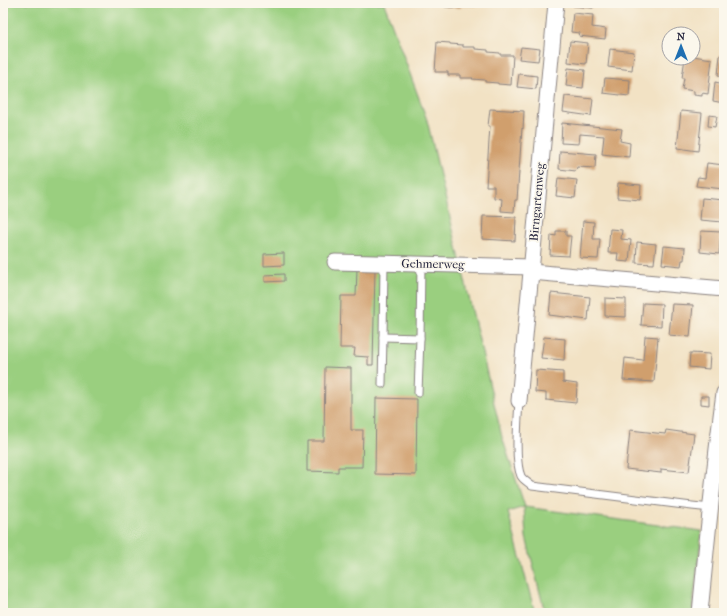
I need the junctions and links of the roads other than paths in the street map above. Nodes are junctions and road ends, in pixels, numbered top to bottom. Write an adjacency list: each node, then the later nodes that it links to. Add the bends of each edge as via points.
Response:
1 (556, 3): 5 (street, Birngartenweg)
2 (335, 262): 3 (street, Gehmerweg)
3 (384, 263): 4 (street, Gehmerweg); 7 (lane)
4 (421, 264): 5 (street, Gehmerweg); 8 (lane)
5 (531, 269): 6 (street, Gehmerweg); 12 (street, Birngartenweg)
6 (724, 289)
7 (383, 337): 8 (lane); 9 (lane)
8 (420, 338): 10 (lane)
9 (382, 384)
10 (418, 393)
11 (724, 393): 13 (street)
12 (519, 401): 14 (lane, via 518,462 521,477 532,486)
13 (720, 464): 14 (street)
14 (711, 508): 15 (street)
15 (700, 613)

